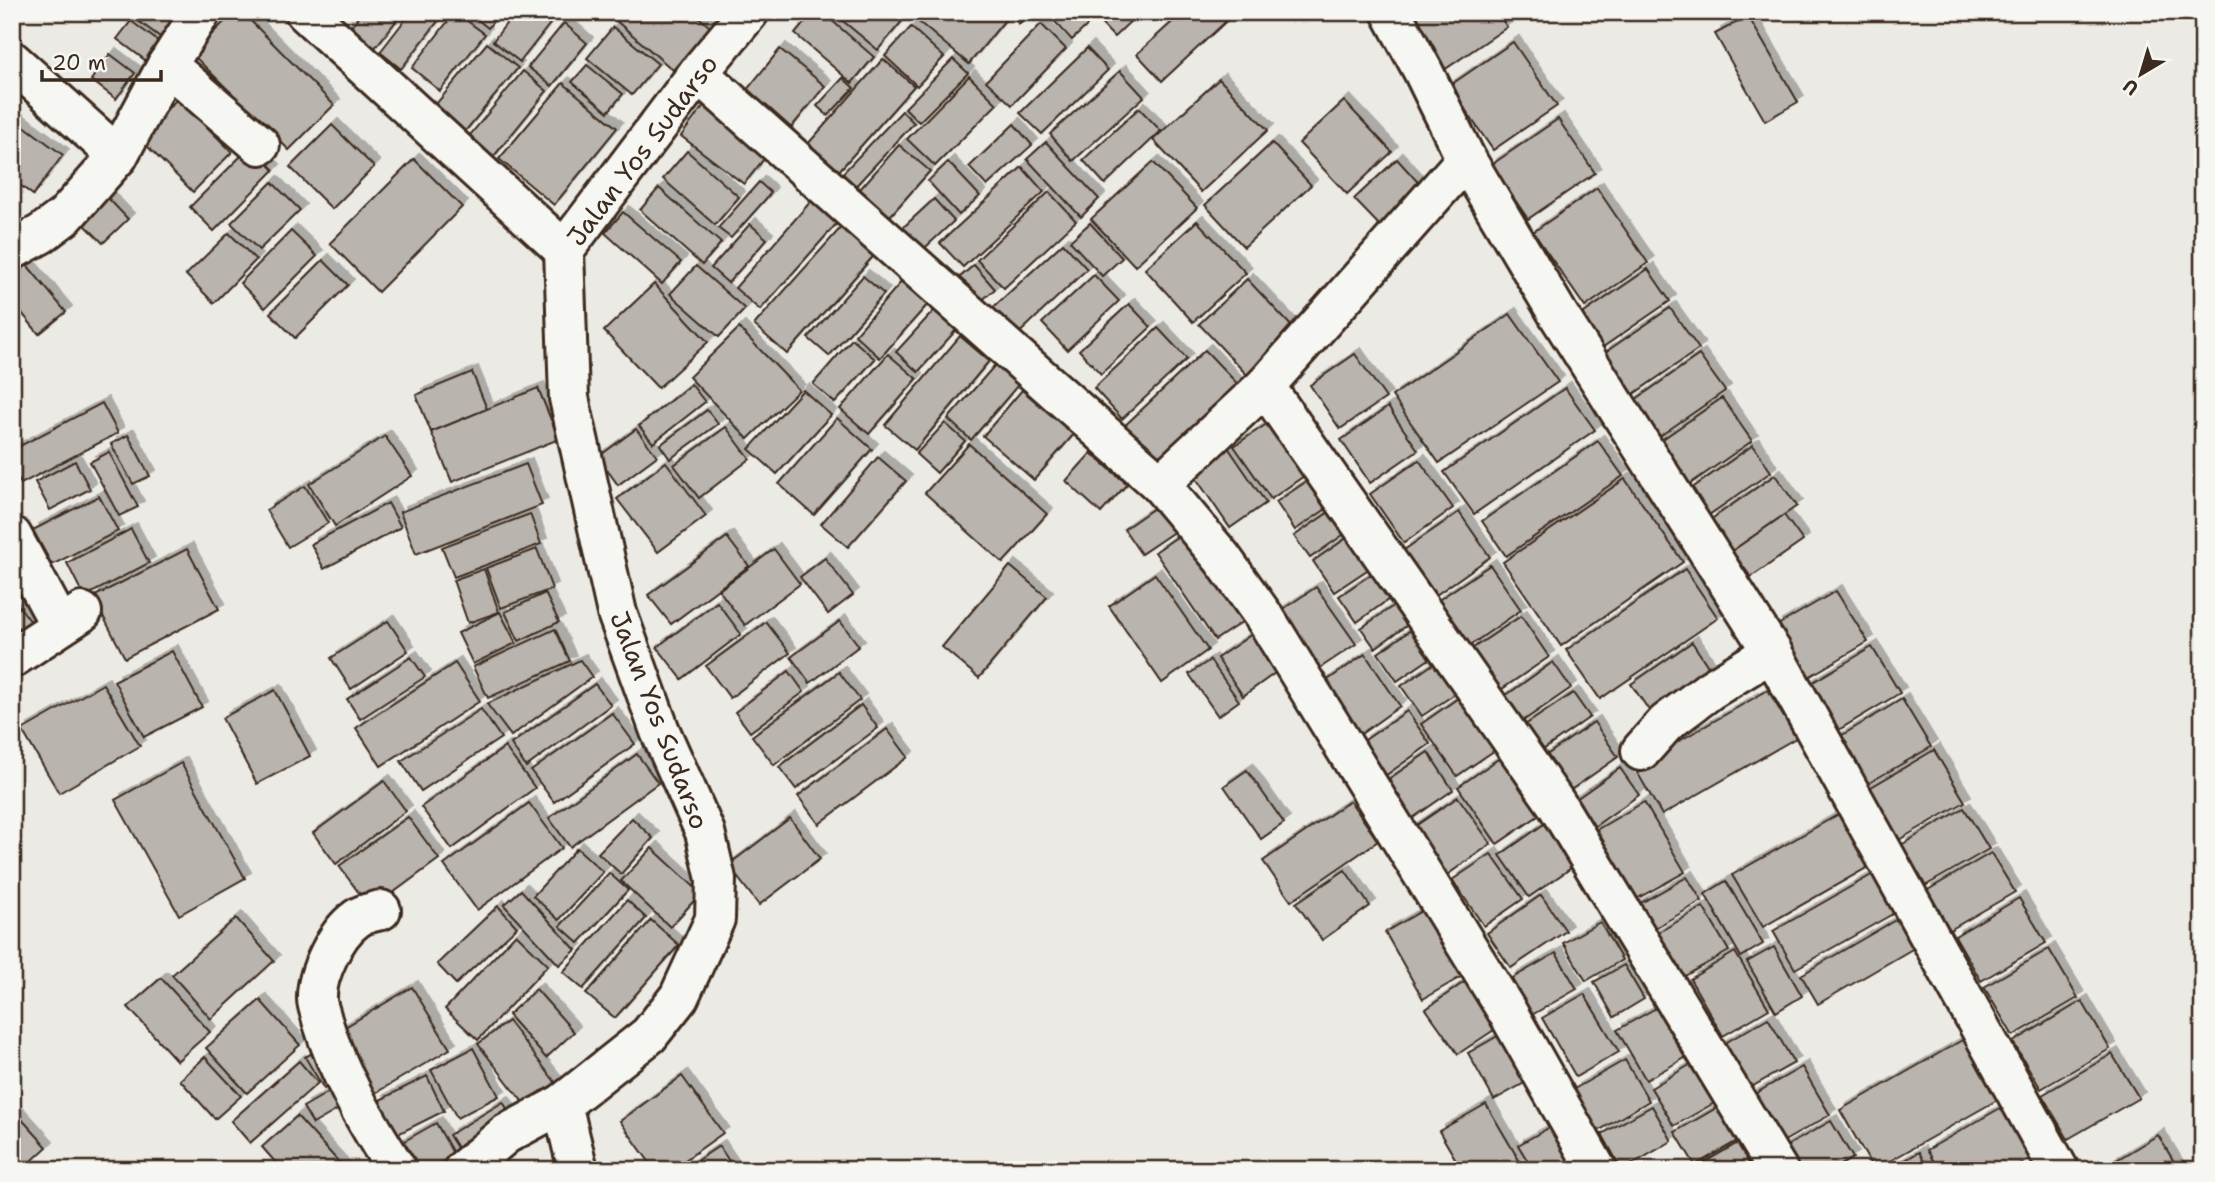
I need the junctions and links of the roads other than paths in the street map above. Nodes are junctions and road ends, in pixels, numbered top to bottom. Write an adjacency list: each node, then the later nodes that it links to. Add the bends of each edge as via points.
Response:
1 (201, 12): 6 (street)
2 (305, 12): 12 (street)
3 (749, 12): 7 (street, Jalan Yos Sudarso)
4 (1391, 12): 10 (street)
5 (12, 61): 9 (street)
6 (167, 65): 8 (street); 9 (street)
7 (698, 73): 12 (street, Jalan Yos Sudarso); 14 (street)
8 (260, 145)
9 (118, 156): 11 (street, via 65,216)
10 (1466, 159): 13 (street); 16 (street, via 1558,314)
11 (12, 250)
12 (565, 250): 20 (street, Jalan Yos Sudarso, via 569,398 617,613 660,731 705,832 716,879 715,919 679,997 649,1035)
13 (1265, 386): 14 (street); 25 (street, via 1557,805)
14 (1160, 484): 24 (street, via 1267,621 1508,1013)
15 (12, 536): 17 (street, via 71,618)
16 (1772, 652): 18 (street, via 1666,723); 26 (street)
17 (12, 658)
18 (1641, 751)
19 (381, 910): 21 (street, via 358,917 343,930 323,971 317,1000 328,1040 363,1115)
20 (562, 1104): 22 (street, Jalan Yos Sudarso, via 506,1133); 23 (street)
21 (397, 1170)
22 (463, 1170)
23 (578, 1170)
24 (1597, 1170)
25 (1779, 1170)
26 (2059, 1170)

